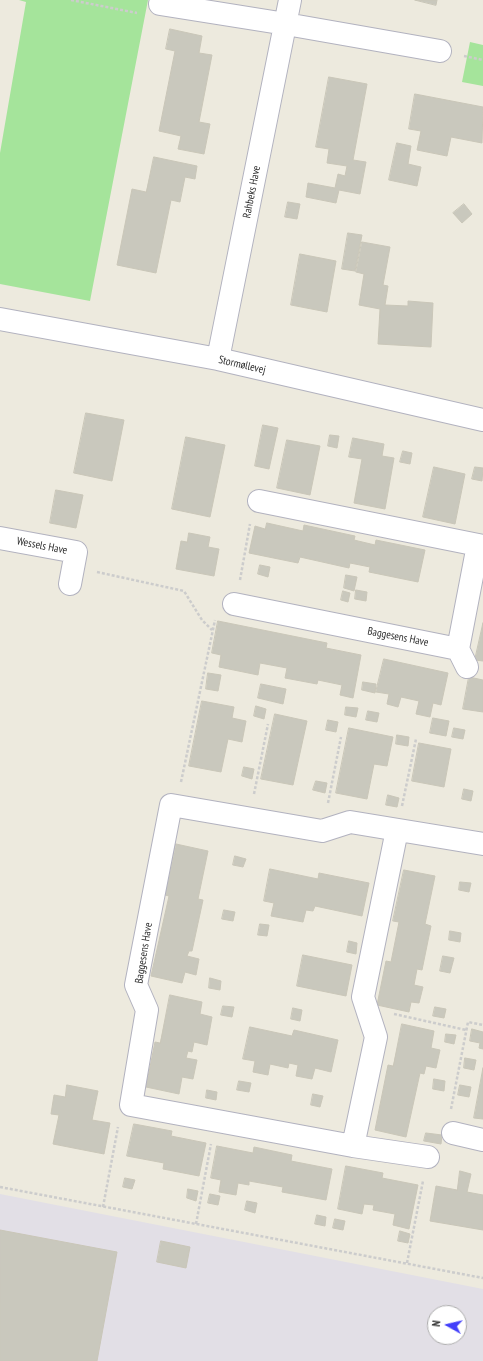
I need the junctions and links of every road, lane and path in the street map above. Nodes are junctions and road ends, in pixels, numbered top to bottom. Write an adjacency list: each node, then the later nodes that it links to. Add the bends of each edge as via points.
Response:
1 (71, 0): 3 (path, via 148,15)
2 (290, 0): 4 (street, Rahbeks Have)
3 (160, 4): 4 (street)
4 (286, 24): 5 (street); 7 (street, Rahbeks Have)
5 (440, 51)
6 (0, 319): 7 (street, Stormøllevej)
7 (218, 360): 8 (street, Stormøllevej)
8 (483, 420)
9 (259, 501): 11 (street, Baggesens Have); 14 (path, via 251,516)
10 (0, 538): 13 (street, Wessels Have, via 76,552)
11 (481, 546): 14 (street, Baggesens Have, via 462,658)
12 (98, 572): 15 (path, via 184,591 202,620)
13 (70, 584)
14 (234, 604): 15 (path, via 215,617)
15 (212, 630): 19 (path, via 179,792)
16 (268, 724): 20 (path)
17 (341, 737): 22 (path)
18 (416, 739): 21 (path)
19 (171, 805): 20 (street); 27 (street, Baggesens Have, via 136,985 147,1010)
20 (250, 819): 22 (street)
21 (398, 830): 22 (street, via 350,822); 23 (street); 24 (street, via 363,997)
22 (322, 831)
23 (483, 844)
24 (367, 1009): 26 (path); 32 (street, via 376,1037)
25 (483, 1025): 26 (path, via 468,1022)
26 (466, 1030): 28 (path)
27 (131, 1105): 29 (street); 35 (path, via 120,1118)
28 (450, 1109)
29 (215, 1121): 32 (street); 36 (path)
30 (453, 1133): 31 (street)
31 (483, 1140)
32 (353, 1146): 33 (street)
33 (428, 1157): 37 (path)
34 (0, 1187): 35 (path)
35 (103, 1207): 36 (path)
36 (196, 1224): 37 (path)
37 (407, 1264): 38 (path)
38 (483, 1278)

